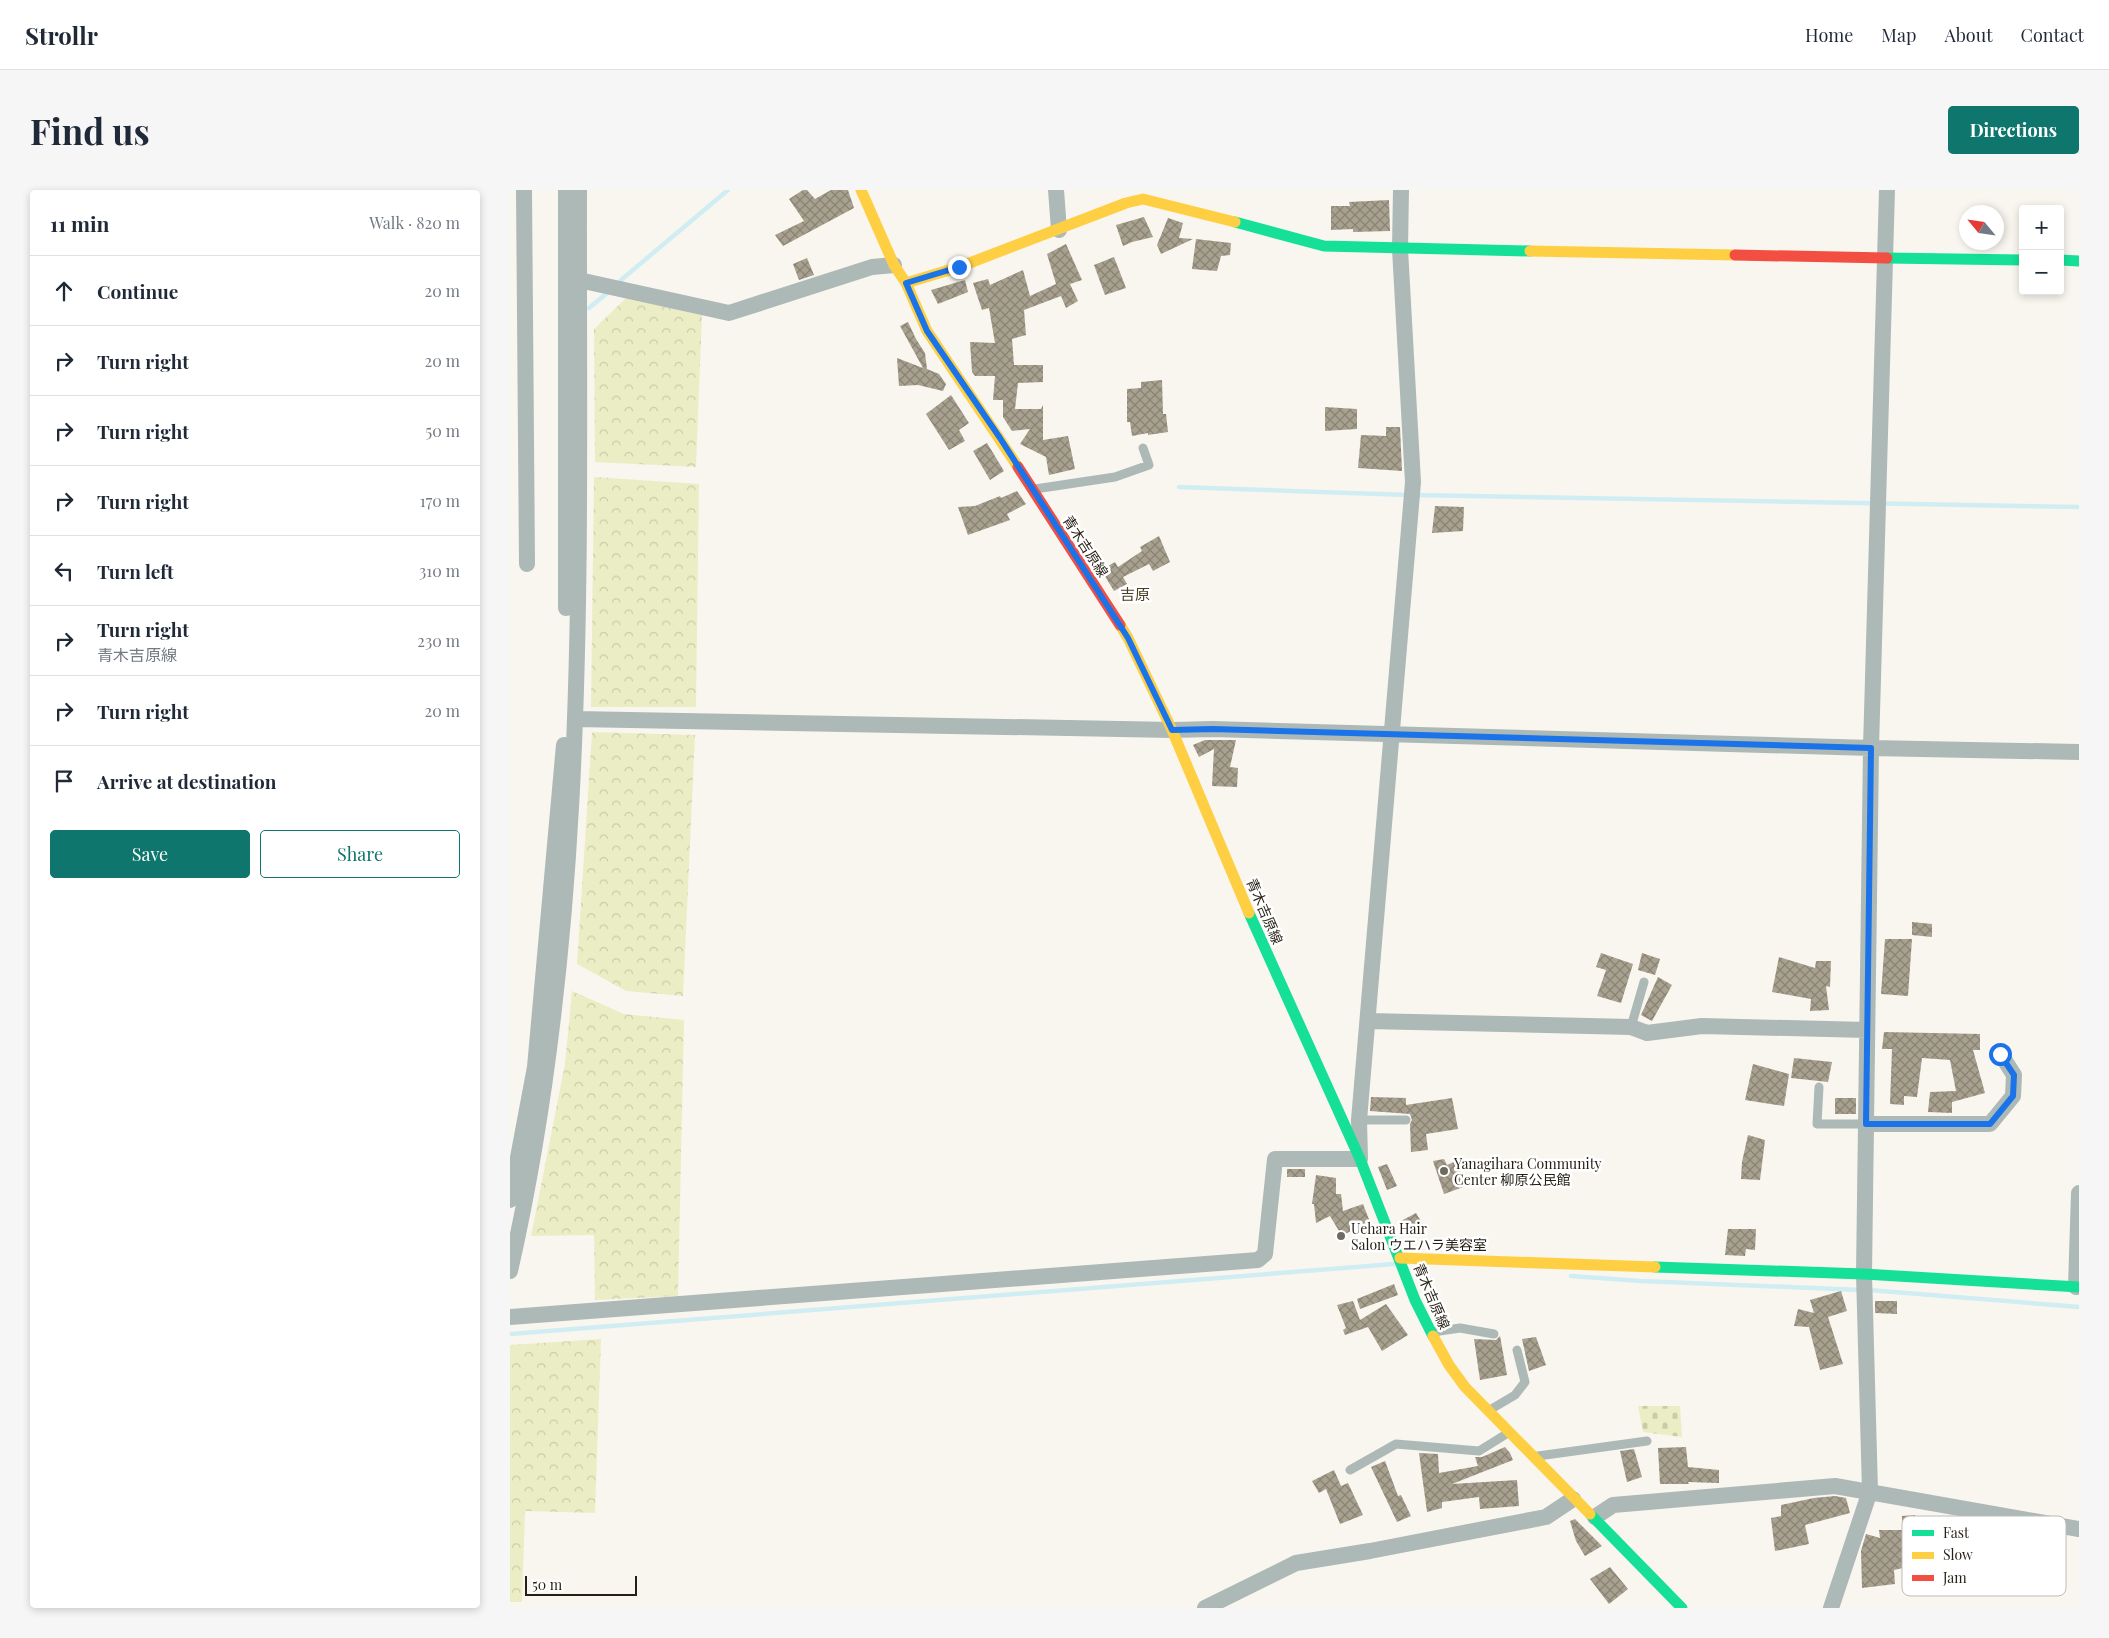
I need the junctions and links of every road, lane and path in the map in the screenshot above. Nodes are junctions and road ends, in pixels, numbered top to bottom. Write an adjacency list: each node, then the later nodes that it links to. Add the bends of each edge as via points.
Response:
1 (524, 190): 19 (street)
2 (566, 190): 36 (street, via 567,719 535,1067)
3 (580, 190): 15 (street)
4 (861, 190): 14 (street, 青木吉原線)
5 (1056, 190): 8 (street)
6 (1401, 190): 9 (street)
7 (1887, 190): 10 (street)
8 (1058, 230): 9 (street, via 1143,199 1324,246); 16 (street)
9 (1400, 249): 10 (street); 22 (street, via 1413,482)
10 (1886, 257): 11 (street); 23 (street)
11 (2019, 260)
12 (2064, 260): 13 (street)
13 (2079, 261)
14 (894, 265): 15 (street, via 872,267 729,313); 16 (street, 青木吉原線)
15 (579, 280): 20 (street)
16 (906, 283): 18 (street, 青木吉原線, via 927,331)
17 (1143, 448): 18 (lane, via 1149,466 1114,476)
18 (1033, 490): 21 (street, 青木吉原線, via 1128,638)
19 (527, 564)
20 (576, 719): 21 (street); 38 (street, via 560,967 525,1204)
21 (1172, 730): 22 (street); 34 (street, 青木吉原線, via 1273,969)
22 (1392, 735): 23 (street); 26 (street)
23 (1871, 748): 24 (street); 28 (street)
24 (2079, 752)
25 (1644, 982): 27 (lane)
26 (1368, 1021): 27 (street); 31 (street)
27 (1631, 1028): 28 (street, via 1647,1033 1702,1026)
28 (1867, 1030): 33 (street)
29 (2000, 1054): 33 (street, via 2014,1075 2013,1096 1990,1124)
30 (1819, 1087): 33 (lane, via 1817,1124)
31 (1359, 1120): 32 (lane); 34 (street)
32 (1406, 1120)
33 (1866, 1124): 39 (street)
34 (1360, 1159): 37 (street, 青木吉原線); 41 (street, via 1275,1159 1265,1254 1258,1260)
35 (2079, 1193): 40 (street)
36 (510, 1200)
37 (1400, 1258): 39 (street); 42 (street, 青木吉原線)
38 (510, 1271)
39 (1864, 1274): 40 (street); 50 (street)
40 (2077, 1287)
41 (510, 1317)
42 (1430, 1332): 43 (lane, via 1460,1328); 45 (street, 青木吉原線, via 1465,1387)
43 (1494, 1334)
44 (1517, 1350): 45 (lane, via 1525,1382 1515,1395)
45 (1488, 1411): 46 (street, 青木吉原線)
46 (1509, 1432): 48 (street, 青木吉原線); 49 (lane, via 1479,1450 1396,1444)
47 (1647, 1441): 48 (lane)
48 (1532, 1457): 51 (street, 青木吉原線)
49 (1350, 1470)
50 (1870, 1491): 52 (street); 53 (street, via 1835,1486 1613,1505); 58 (street)
51 (1573, 1499): 53 (street, 青木吉原線); 56 (street, via 1546,1517 1296,1563)
52 (2008, 1516)
53 (1595, 1518): 57 (street, 青木吉原線)
54 (2066, 1527): 55 (street)
55 (2079, 1529)
56 (1205, 1608)
57 (1682, 1608)
58 (1831, 1608)

